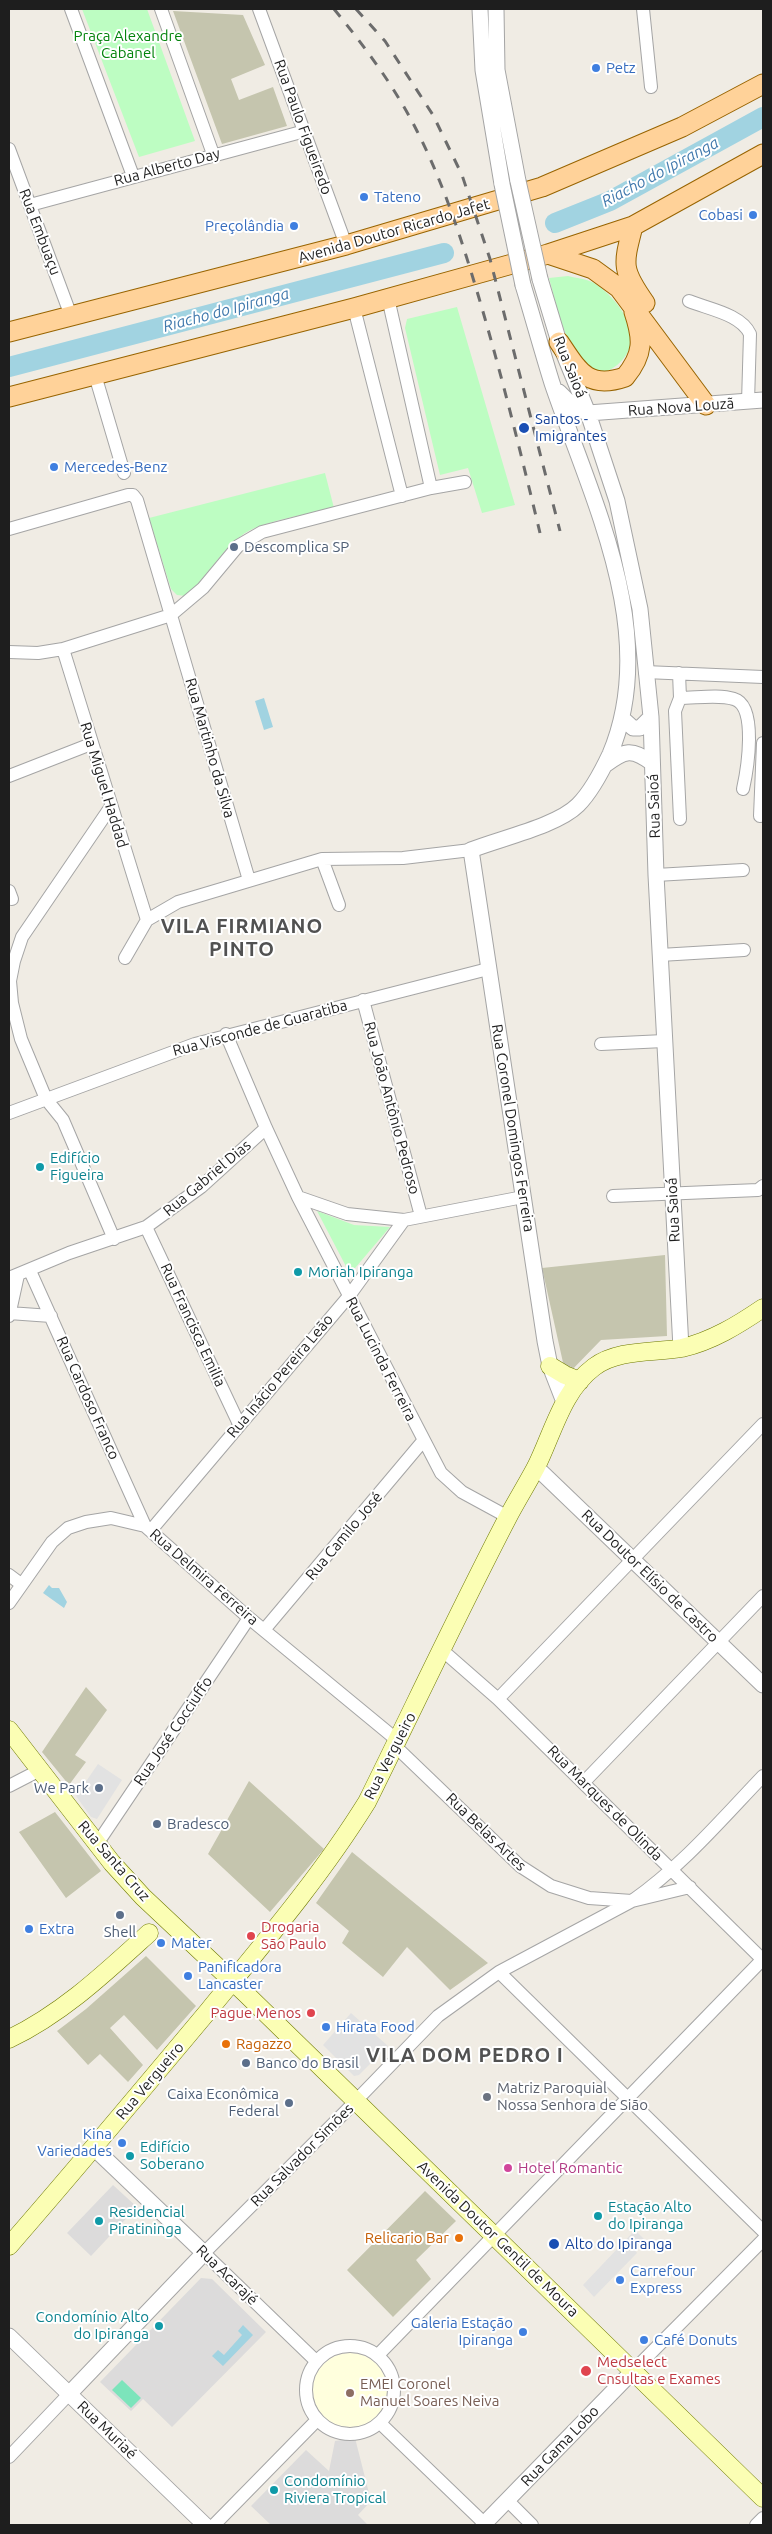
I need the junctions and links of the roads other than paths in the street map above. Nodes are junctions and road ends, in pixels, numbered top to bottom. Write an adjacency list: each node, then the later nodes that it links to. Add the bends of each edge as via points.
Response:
1 (71, 9): 13 (street)
2 (161, 9): 11 (street)
3 (259, 9): 9 (street, Rua Paulo Figueiredo)
4 (480, 9): 26 (street, bridge, via 483,70 502,184 523,285)
5 (496, 9): 24 (street, Rua Saioá, bridge, via 497,70 518,181 540,279)
6 (643, 9): 8 (street)
7 (763, 84): 16 (main road, Avenida Doutor Ricardo Jafet, via 682,127 542,187)
8 (651, 87)
9 (304, 131): 11 (street, Rua Alberto Day); 16 (street, Rua Paulo Figueiredo)
10 (9, 149): 14 (street, Rua Embuaçu)
11 (213, 154): 13 (street, Rua Alberto Day)
12 (763, 154): 15 (main road)
13 (133, 176): 14 (street, Rua Alberto Day)
14 (30, 204): 22 (street, Rua Embuaçu)
15 (633, 226): 17 (main road); 30 (main road, via 624,259 629,279)
16 (346, 246): 22 (main road, Avenida Doutor Ricardo Jafet)
17 (548, 254): 18 (main road); 20 (main road, via 593,269)
18 (388, 298): 21 (main road); 34 (street)
19 (690, 301): 29 (street, via 738,320 747,328 750,334)
20 (632, 304): 24 (main road, via 641,332 639,355 624,377 602,382 588,378); 30 (main road)
21 (354, 308): 25 (main road); 35 (street)
22 (72, 316): 23 (main road, Avenida Doutor Ricardo Jafet)
23 (9, 332)
24 (560, 342): 31 (street, Rua Saioá)
25 (95, 375): 27 (main road); 32 (street)
26 (552, 383): 31 (street, via 572,406); 45 (street, via 608,543 627,625 628,684)
27 (9, 397)
28 (763, 400): 29 (street, Rua Nova Louzã)
29 (748, 402): 30 (street, Rua Nova Louzã)
30 (713, 405): 31 (street, Rua Nova Louzã)
31 (588, 413): 40 (street, Rua Saioá, via 617,501 632,563)
32 (124, 473)
33 (464, 482): 34 (street)
34 (431, 488): 35 (street)
35 (402, 496): 37 (street, via 262,532 238,546 202,588)
36 (9, 529): 37 (street, Rua Martinho da Silva, via 133,495 138,500)
37 (171, 615): 38 (street); 59 (street, Rua Martinho da Silva)
38 (63, 649): 39 (street, via 38,653); 47 (street, Rua Miguel Haddad)
39 (9, 652)
40 (645, 672): 41 (street); 44 (street, Rua Saioá)
41 (679, 673): 42 (street); 43 (street)
42 (763, 677)
43 (680, 698): 51 (street, via 728,698 741,703 746,711 749,748); 54 (street, via 675,711)
44 (651, 717): 45 (street, via 637,728); 48 (street, Rua Saioá)
45 (623, 719): 49 (street)
46 (763, 743): 53 (street)
47 (91, 744): 50 (street); 52 (street, Rua Miguel Haddad)
48 (652, 762): 49 (street, via 635,751); 58 (street, Rua Saioá)
49 (605, 765): 55 (street, via 586,798 570,812)
50 (9, 776)
51 (743, 789)
52 (110, 808): 61 (street, Rua Miguel Haddad); 62 (street)
53 (760, 816)
54 (680, 819)
55 (471, 850): 56 (street, via 403,858); 67 (street, Rua Coronel Domingos Ferreira)
56 (322, 859): 59 (street); 60 (street)
57 (743, 870): 58 (street)
58 (656, 875): 65 (street, Rua Saioá)
59 (249, 880): 61 (street, via 178,902)
60 (339, 905)
61 (147, 920): 66 (street)
62 (22, 937): 63 (street); 72 (street, via 10,981 12,1002 21,1039)
63 (9, 942)
64 (744, 950): 65 (street)
65 (660, 955): 70 (street, Rua Saioá)
66 (125, 958)
67 (488, 969): 68 (street, Rua Visconde de Guaratiba); 79 (street, Rua Coronel Domingos Ferreira)
68 (363, 1000): 69 (street, Rua Visconde de Guaratiba); 80 (street, Rua João Antônio Pedroso)
69 (226, 1034): 72 (street, Rua Visconde de Guaratiba); 74 (street, Rua Lucinda Ferreira)
70 (664, 1041): 71 (street); 76 (street, Rua Saioá)
71 (600, 1044)
72 (46, 1098): 73 (street, Rua Visconde de Guaratiba); 83 (street, via 63,1120)
73 (9, 1113)
74 (266, 1128): 78 (street, Rua Lucinda Ferreira); 82 (street, Rua Gabriel Dias, via 202,1187)
75 (763, 1186): 76 (street, via 758,1190)
76 (672, 1192): 77 (street); 89 (street, Rua Saioá)
77 (613, 1196)
78 (298, 1197): 81 (street, via 347,1214); 85 (street, Rua Lucinda Ferreira)
79 (523, 1197): 80 (street); 90 (street, Rua Coronel Domingos Ferreira)
80 (422, 1216): 81 (street)
81 (404, 1220): 85 (street, Rua Inácio Pereira Leão)
82 (146, 1227): 83 (street, Rua Gabriel Dias); 93 (street, Rua Francisca Emilia)
83 (114, 1238): 84 (street, Rua Gabriel Dias)
84 (19, 1275): 87 (street); 88 (street, Rua Cardoso Franco)
85 (349, 1296): 93 (street, Rua Inácio Pereira Leão); 95 (street, Rua Lucinda Ferreira)
86 (763, 1308): 89 (main road, Rua Vergueiro, via 735,1328)
87 (9, 1314): 88 (street)
88 (51, 1316): 98 (street, Rua Cardoso Franco)
89 (681, 1348): 91 (main road, Rua Vergueiro, via 617,1357 595,1366)
90 (550, 1366): 91 (main road); 92 (street, Rua Coronel Domingos Ferreira)
91 (580, 1381): 92 (main road, Rua Vergueiro)
92 (564, 1402): 96 (main road, Rua Vergueiro)
93 (239, 1424): 98 (street, Rua Inácio Pereira Leão)
94 (763, 1424): 99 (street)
95 (423, 1441): 97 (street, Rua Lucinda Ferreira, via 441,1473 452,1485); 105 (street, Rua Camilo José)
96 (536, 1466): 97 (main road, Rua Vergueiro); 99 (street, Rua Doutor Elísio de Castro)
97 (508, 1517): 107 (main road, Rua Vergueiro)
98 (149, 1528): 101 (street, Rua Delmira Ferreira, via 111,1518 68,1528 52,1542); 104 (street, Rua Delmira Ferreira)
99 (633, 1558): 106 (street, Rua Doutor Elísio de Castro); 109 (street)
100 (9, 1575): 101 (street)
101 (21, 1584): 103 (street, Rua Delmira Ferreira)
102 (763, 1596): 106 (street)
103 (9, 1603)
104 (249, 1618): 105 (street, Rua Delmira Ferreira); 116 (street, Rua José Cocciuffo)
105 (264, 1630): 111 (street, Rua Delmira Ferreira)
106 (718, 1642): 108 (street, Rua Doutor Elísio de Castro); 114 (street)
107 (442, 1650): 109 (street, Rua Marques de Olinda); 111 (main road, Rua Vergueiro)
108 (763, 1685)
109 (498, 1699): 114 (street, Rua Marques de Olinda)
110 (9, 1730): 112 (main road, Rua Santa Cruz)
111 (396, 1743): 120 (street, Rua Belas Artes, via 520,1866 551,1886); 127 (main road, Rua Vergueiro, via 367,1802 339,1847)
112 (40, 1770): 115 (street); 116 (main road, Rua Santa Cruz)
113 (763, 1776): 117 (street, Rua Salvador Simões)
114 (584, 1782): 117 (street, Rua Marques de Olinda)
115 (9, 1786)
116 (97, 1844): 119 (main road, Rua Santa Cruz)
117 (673, 1870): 118 (street, Rua Marques de Olinda); 121 (street, Rua Salvador Simões)
118 (690, 1887): 121 (street, Rua Salvador Simões); 125 (street, Rua Marques de Olinda)
119 (143, 1896): 123 (main road); 124 (main road, Rua Santa Cruz)
120 (589, 1898): 121 (street, Rua Belas Artes); 122 (street, via 596,1908)
121 (632, 1901): 122 (street, Rua Salvador Simões)
122 (597, 1920): 126 (street, Rua Salvador Simões)
123 (149, 1933): 124 (main road); 128 (main road, via 74,2000)
124 (189, 1941): 127 (main road, Rua Santa Cruz)
125 (763, 1959): 129 (street)
126 (499, 1972): 129 (street); 130 (street, Rua Salvador Simões, via 438,2016)
127 (233, 1981): 130 (main road, Avenida Doutor Gentil de Moura); 131 (main road, Rua Vergueiro)
128 (9, 2039)
129 (626, 2098): 132 (street); 133 (street)
130 (356, 2101): 133 (main road, Avenida Doutor Gentil de Moura); 136 (street, Rua Salvador Simões)
131 (94, 2148): 135 (main road, Rua Vergueiro); 136 (street, Rua Acarajé)
132 (763, 2231)
133 (495, 2236): 138 (street); 140 (main road, Avenida Doutor Gentil de Moura)
134 (763, 2240): 140 (street, Rua Gama Lobo)
135 (9, 2246)
136 (204, 2253): 139 (street, Rua Acarajé); 141 (street, Rua Salvador Simões)
137 (9, 2336): 141 (street, Rua Muriaé)
138 (378, 2355): 139 (street, via 366,2348 339,2346); 143 (street, via 394,2381 394,2396)
139 (316, 2361): 142 (street, via 307,2378 306,2397)
140 (633, 2371): 145 (main road, Avenida Doutor Gentil de Moura); 146 (street, Rua Gama Lobo)
141 (70, 2393): 144 (street, Rua Salvador Simões); 148 (street, Rua Muriaé)
142 (317, 2420): 143 (street, via 341,2434 368,2431); 149 (street)
143 (380, 2423): 150 (street)
144 (9, 2457)
145 (763, 2498)
146 (508, 2501): 150 (street, Rua Gama Lobo); 151 (street)
147 (763, 2518): 152 (street)
148 (205, 2525)
149 (214, 2525)
150 (484, 2525)
151 (532, 2525)
152 (756, 2525)

